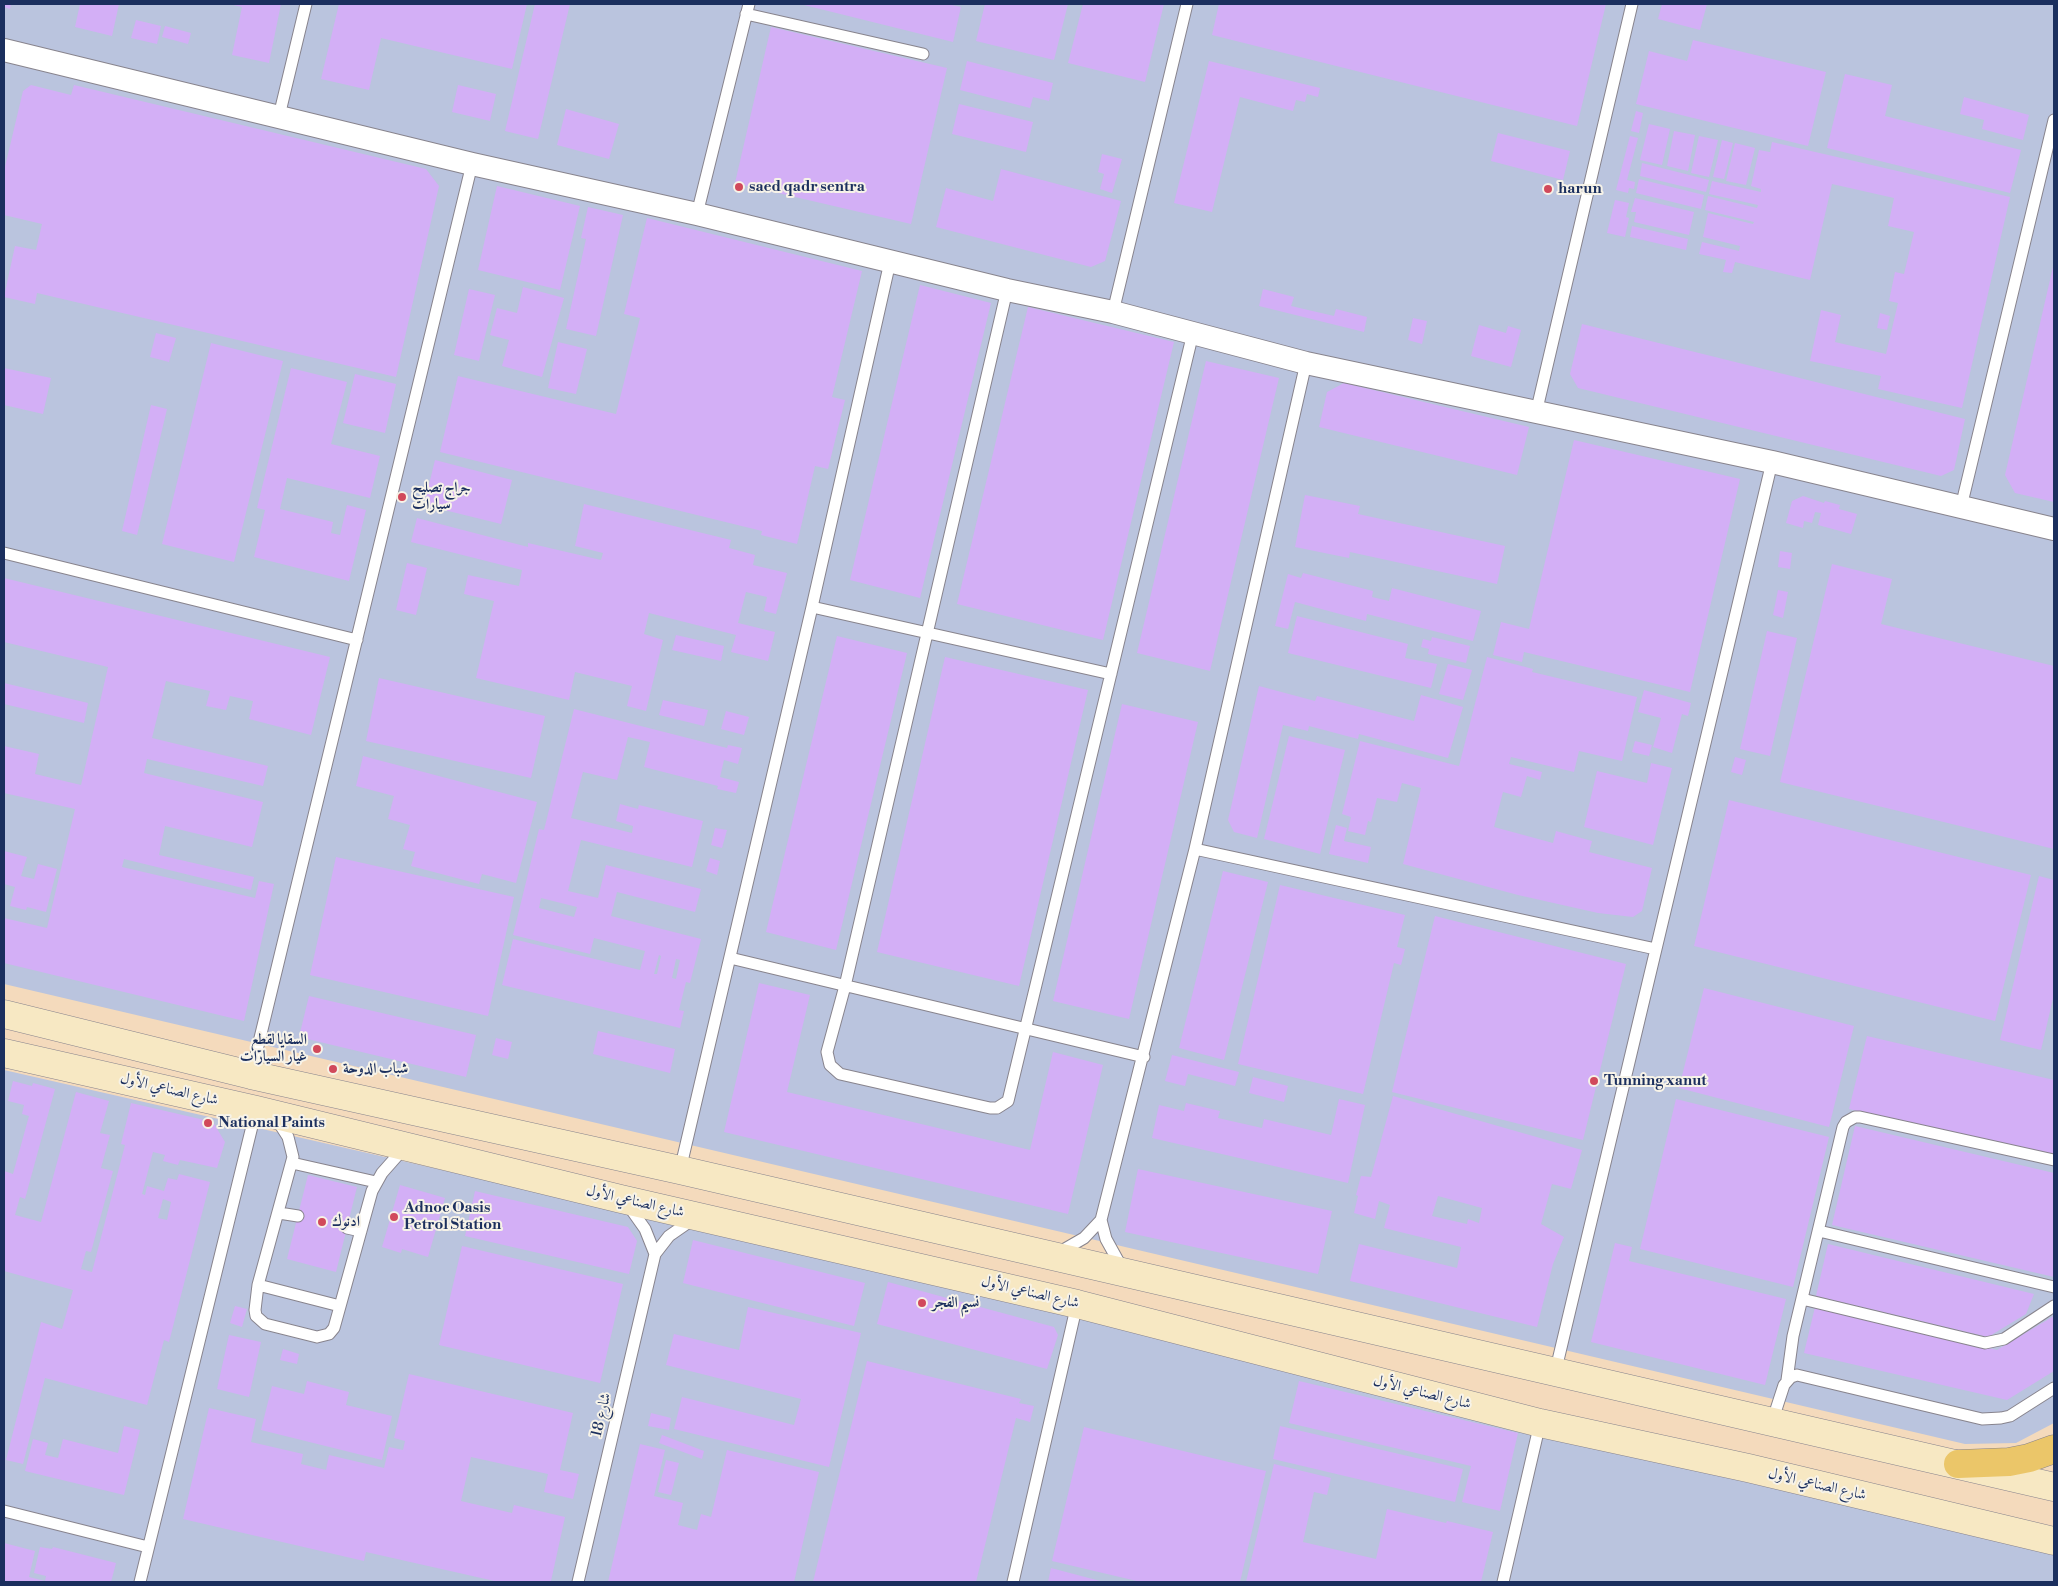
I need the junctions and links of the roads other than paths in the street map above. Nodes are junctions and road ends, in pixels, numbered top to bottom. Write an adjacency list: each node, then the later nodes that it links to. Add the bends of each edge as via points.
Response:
1 (306, 4): 7 (lane)
2 (1187, 4): 13 (lane)
3 (1632, 4): 16 (lane)
4 (748, 9): 6 (lane); 10 (lane)
5 (4, 50): 7 (street)
6 (923, 54)
7 (279, 116): 9 (street)
8 (2054, 120): 18 (lane)
9 (472, 164): 10 (street); 23 (lane)
10 (697, 214): 11 (street)
11 (890, 262): 12 (street); 21 (lane)
12 (1007, 290): 13 (street); 22 (lane)
13 (1113, 312): 14 (street)
14 (1193, 333): 15 (street); 24 (lane)
15 (1306, 363): 16 (street); 25 (lane)
16 (1536, 413): 17 (street)
17 (1772, 462): 18 (street); 26 (lane)
18 (1961, 507): 19 (street)
19 (2054, 529)
20 (4, 553): 23 (lane)
21 (812, 607): 22 (lane); 27 (lane)
22 (927, 633): 24 (lane); 28 (lane)
23 (357, 640): 33 (lane)
24 (1111, 674): 30 (lane)
25 (1195, 849): 26 (lane); 32 (lane)
26 (1656, 949): 57 (lane)
27 (730, 958): 28 (lane); 38 (lane)
28 (846, 986): 30 (lane); 30 (lane, via 827,1052 830,1065 840,1074 997,1108 1008,1101)
29 (4, 1014): 33 (main road)
30 (1025, 1029): 32 (lane)
31 (4, 1052): 34 (main road, شارع الصناعي الأول)
32 (1144, 1058): 44 (lane)
33 (251, 1074): 38 (main road)
34 (264, 1112): 35 (main road, شارع الصناعي الأول); 37 (lane, via 291,1144); 67 (lane)
35 (406, 1146): 39 (lane); 40 (main road, شارع الصناعي الأول)
36 (2054, 1160): 47 (lane, via 1855,1117 1843,1127)
37 (292, 1164): 39 (lane); 41 (lane)
38 (680, 1170): 49 (main road)
39 (376, 1182): 46 (lane)
40 (621, 1199): 43 (main road, شارع الصناعي الأول); 48 (lane, via 645,1229)
41 (279, 1213): 42 (lane); 51 (lane)
42 (298, 1216)
43 (698, 1216): 48 (lane, شارع 18, via 678,1228); 54 (main road, شارع الصناعي الأول)
44 (1101, 1220): 49 (lane, via 1078,1242); 50 (lane, via 1110,1248)
45 (347, 1228): 46 (lane)
46 (361, 1231): 55 (lane)
47 (1818, 1231): 52 (lane); 53 (lane)
48 (655, 1254): 69 (lane, شارع 18)
49 (1050, 1256): 50 (main road)
50 (1125, 1273): 57 (main road)
51 (258, 1285): 55 (lane); 55 (lane, via 255,1310 260,1321 270,1326 316,1337 325,1336 334,1328)
52 (2054, 1287)
53 (1802, 1299): 56 (lane, via 1986,1343 2004,1339); 58 (lane)
54 (1077, 1304): 61 (main road, شارع الصناعي الأول); 70 (lane)
55 (340, 1306)
56 (2054, 1306)
57 (1555, 1373): 60 (main road)
58 (1787, 1380): 59 (lane, via 1804,1375 1982,1419 2010,1416); 60 (lane)
59 (2054, 1388)
60 (1772, 1422): 63 (main road)
61 (1540, 1423): 66 (main road, شارع الصناعي الأول, via 1748,1468); 71 (lane)
62 (2054, 1449): 63 (main road, via 2009,1462)
63 (1958, 1464): 64 (main road)
64 (2054, 1487)
65 (4, 1511): 67 (lane)
66 (2054, 1541)
67 (148, 1547): 68 (lane)
68 (140, 1582)
69 (578, 1582)
70 (1013, 1582)
71 (1502, 1582)

